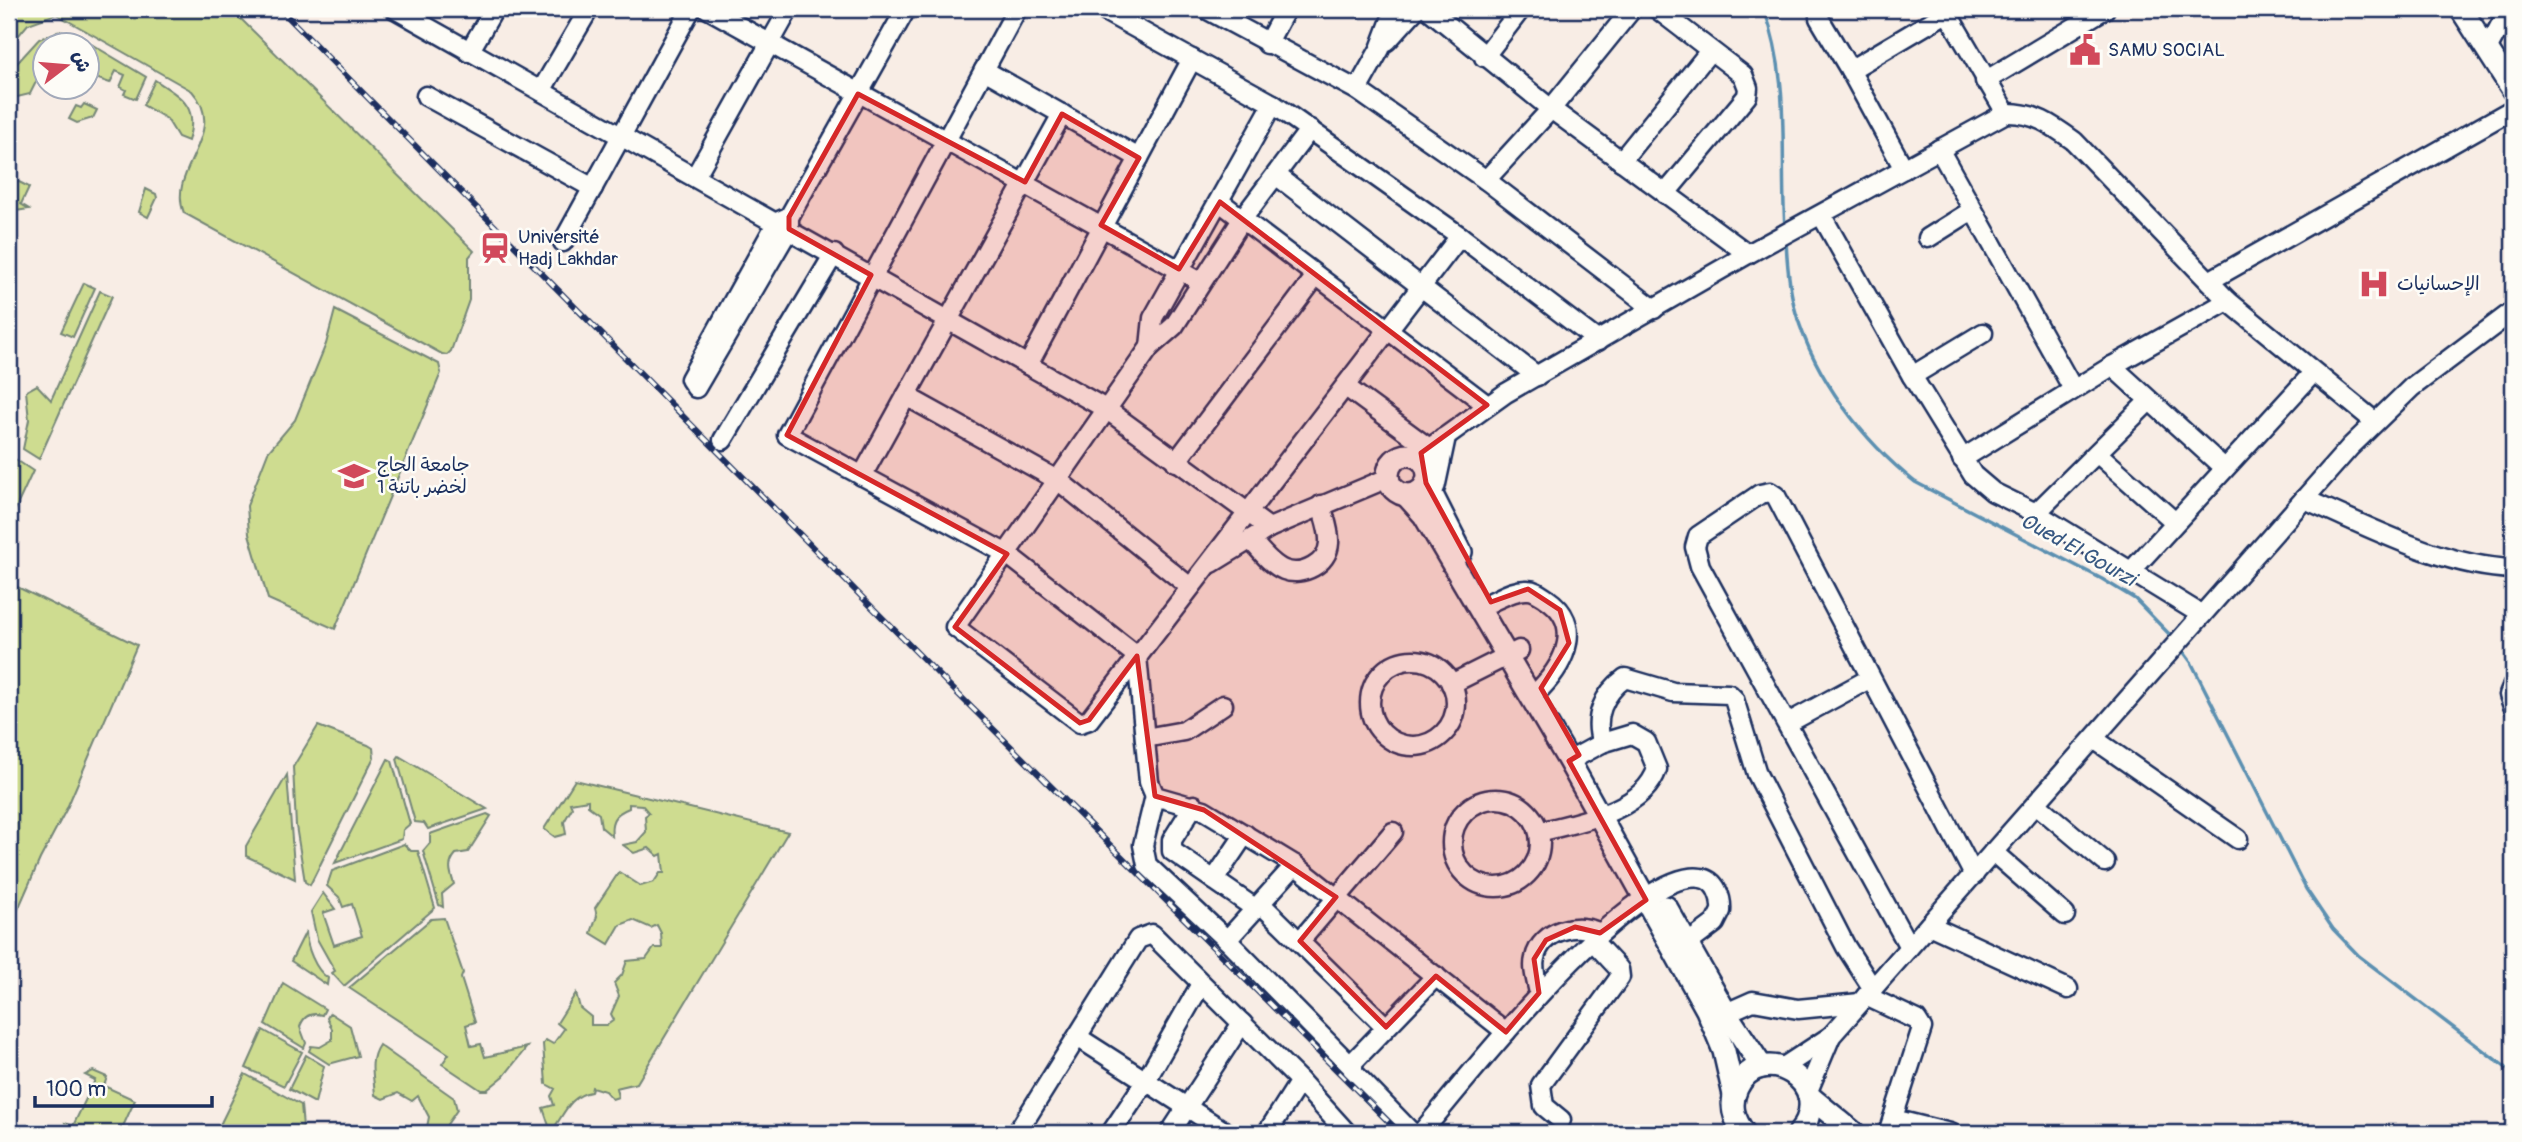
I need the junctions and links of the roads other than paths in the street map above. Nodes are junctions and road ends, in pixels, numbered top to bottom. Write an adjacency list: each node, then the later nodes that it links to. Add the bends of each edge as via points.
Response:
1 (395, 9): 28 (street)
2 (494, 9): 28 (street)
3 (589, 9): 36 (street)
4 (691, 9): 45 (street)
5 (708, 9): 23 (street)
6 (789, 9): 23 (street)
7 (906, 9): 37 (street)
8 (1017, 9): 31 (street)
9 (1101, 9): 30 (street)
10 (1206, 9): 24 (street)
11 (1286, 9): 24 (street)
12 (1395, 9): 25 (street)
13 (1416, 9): 25 (street)
14 (1428, 9): 29 (street)
15 (1521, 9): 29 (street)
16 (1632, 9): 40 (street)
17 (1657, 9): 27 (street)
18 (1819, 9): 32 (street, via 1819,18)
19 (2105, 9): 33 (street)
20 (2461, 9): 26 (main road)
21 (2509, 9): 26 (street)
22 (1948, 10): 32 (street); 33 (street)
23 (770, 42): 37 (street); 52 (street)
24 (1268, 44): 34 (street)
25 (1380, 49): 34 (street)
26 (2487, 50): 35 (main road)
27 (1710, 51): 49 (street); 56 (street, via 1743,75 1747,96)
28 (469, 52): 36 (street)
29 (1484, 57): 40 (street)
30 (1192, 59): 39 (street); 48 (street)
31 (984, 69): 43 (street); 46 (street)
32 (1850, 70): 50 (street)
33 (1985, 80): 42 (street)
34 (1357, 90): 53 (street)
35 (2513, 90)
36 (541, 91): 45 (street)
37 (858, 94): 46 (street); 61 (street)
38 (426, 96): 55 (street)
39 (1273, 103): 44 (street); 57 (street)
40 (1551, 109): 49 (street); 53 (street)
41 (2513, 109): 71 (street)
42 (2006, 113): 47 (street); 71 (street, via 2040,119 2074,141)
43 (1062, 114): 48 (street); 54 (street)
44 (1310, 130): 51 (street); 63 (street)
45 (622, 135): 52 (street); 55 (street)
46 (946, 138): 54 (street); 69 (street)
47 (1939, 149): 50 (street); 58 (street)
48 (1139, 158): 62 (street)
49 (1621, 161): 56 (street)
50 (1904, 169): 59 (street)
51 (1276, 175): 60 (street); 73 (street)
52 (695, 177): 61 (street)
53 (1486, 180): 75 (street)
54 (1025, 182): 62 (street); 77 (street)
55 (593, 188): 65 (street)
56 (1665, 194): 67 (street)
57 (1220, 202): 60 (street); 68 (street)
58 (1971, 211): 64 (street); 88 (street)
59 (1822, 216): 67 (street); 86 (street)
60 (1243, 218): 70 (street); 72 (street)
61 (785, 223): 61 (street, via 690,379 696,388); 66 (street)
62 (1101, 225): 68 (street); 82 (street)
63 (1460, 236): 73 (street); 80 (street)
64 (1927, 238)
65 (563, 242)
66 (834, 254): 69 (street); 94 (street)
67 (1748, 254): 75 (street)
68 (1180, 269): 72 (street); 81 (street, via 1153,318)
69 (871, 275): 77 (street); 100 (street, via 787,435)
70 (1316, 275): 78 (street); 98 (street)
71 (2209, 281): 74 (street)
72 (1201, 282): 81 (street, via 1174,326)
73 (1421, 289): 78 (street); 85 (street)
74 (2228, 301): 83 (street); 84 (street)
75 (1654, 309): 80 (street)
76 (2513, 311): 93 (street)
77 (949, 319): 82 (street); 89 (street)
78 (1389, 331): 87 (street); 91 (street)
79 (1983, 332): 86 (street)
80 (1598, 341): 85 (street)
81 (1150, 347): 92 (street)
82 (1028, 365): 92 (street)
83 (2112, 366): 88 (street); 90 (street)
84 (2313, 373): 93 (street); 99 (street)
85 (1536, 376): 91 (street)
86 (1912, 376): 97 (street)
87 (1346, 387): 95 (street); 107 (street)
88 (2073, 390): 97 (street)
89 (906, 396): 100 (street); 102 (street)
90 (2149, 401): 96 (street); 99 (street)
91 (1487, 405): 95 (street)
92 (1106, 409): 98 (street); 102 (street)
93 (2374, 421): 105 (street)
94 (723, 440)
95 (1430, 448): 101 (main road, via 1394,460); 103 (main road); 103 (main road)
96 (2097, 453): 108 (street); 109 (street)
97 (1962, 459): 108 (street, via 1993,492)
98 (1176, 462): 107 (street)
99 (2224, 468): 109 (street)
100 (862, 476): 112 (street)
101 (1388, 478): 104 (main road, via 1396,491); 106 (street)
102 (1059, 481): 112 (street); 116 (street)
103 (1429, 491): 104 (main road); 117 (main road)
104 (1406, 495): 119 (main road)
105 (2304, 499): 114 (street, via 2438,555); 118 (street)
106 (1321, 505): 110 (street); 111 (street, via 1330,544 1318,565 1294,572 1282,569)
107 (1245, 513): 110 (street); 113 (street)
108 (2036, 513): 115 (street)
109 (2175, 522): 115 (street)
110 (1269, 528): 111 (street)
111 (1251, 540): 113 (street)
112 (1007, 554): 120 (street); 120 (street, via 955,627 1080,723 1089,720)
113 (1205, 568): 116 (street)
114 (2513, 569)
115 (2132, 570): 118 (street)
116 (1190, 587): 120 (street)
117 (1491, 602): 119 (main road); 124 (street, via 1528,589 1560,610 1569,643 1557,670)
118 (2202, 615): 129 (street)
119 (1513, 654): 122 (street); 124 (main road); 131 (main road)
120 (1137, 656): 128 (street)
121 (1869, 679): 127 (street); 127 (street, via 1776,496 1760,494 1701,533 1695,547 1700,566); 143 (street)
122 (1451, 684): 122 (street, via 1440,670 1424,661 1398,663 1383,672 1373,687 1370,705 1374,722 1393,741 1410,746 1428,743 1443,733 1452,719 1455,701)
123 (2513, 685): 126 (street, via 2509,695)
124 (1541, 688): 131 (main road)
125 (1223, 705): 128 (street, via 1184,731)
126 (2513, 706)
127 (1788, 723): 154 (street)
128 (1145, 738): 132 (street, via 1149,782)
129 (2094, 739): 133 (street); 139 (street)
130 (1602, 743): 131 (street); 135 (street, via 1625,735 1640,737 1657,762 1644,791); 159 (street, via 1597,715 1625,678 1673,692 1729,694 1758,774)
131 (1574, 758): 135 (main road)
132 (1155, 796): 134 (street); 151 (street, via 1143,845 1147,865)
133 (2036, 804): 140 (street); 141 (street)
134 (1194, 805): 138 (street); 144 (street, via 1172,851)
135 (1606, 814): 137 (street); 145 (main road)
136 (1393, 832): 146 (street)
137 (1539, 832): 137 (street, via 1530,815 1516,803 1480,801 1465,811 1455,827 1453,854 1461,870 1476,882 1493,887 1512,884 1533,867 1540,850)
138 (1245, 834): 142 (street); 144 (street)
139 (2238, 839)
140 (1993, 852): 143 (street); 148 (street)
141 (2105, 862)
142 (1294, 865): 146 (street); 147 (street)
143 (1974, 875): 149 (street)
144 (1214, 880): 147 (street)
145 (1651, 896): 150 (street); 153 (main road); 153 (street, via 1691,877 1715,886 1722,905 1719,917); 171 (main road, via 1713,1023)
146 (1336, 897): 152 (street); 155 (street)
147 (1259, 906): 151 (street); 152 (street)
148 (2065, 915)
149 (1929, 925): 154 (street); 157 (street)
150 (1596, 937): 158 (street); 158 (street, via 1590,927 1575,927 1546,940 1534,959); 173 (street, via 1620,977 1541,1085 1544,1106)
151 (1227, 940): 166 (street)
152 (1300, 941): 162 (street)
153 (1687, 944): 160 (main road)
154 (1909, 947): 159 (street)
155 (1436, 976): 162 (street); 163 (street)
156 (1201, 984): 161 (street); 165 (street, via 1152,934 1143,936); 169 (street)
157 (2068, 989)
158 (1539, 993): 163 (street)
159 (1866, 996): 160 (street, via 1798,1009 1753,1001); 164 (street); 174 (street, via 1917,1020 1922,1028)
160 (1726, 1013): 167 (main road)
161 (1242, 1023): 168 (street); 172 (street)
162 (1386, 1027): 166 (street)
163 (1506, 1032): 183 (street)
164 (1832, 1036): 167 (street); 170 (street)
165 (1079, 1038): 169 (street); 176 (street)
166 (1352, 1067): 182 (street)
167 (1772, 1068): 170 (main road, via 1793,1073); 171 (main road, via 1749,1073)
168 (1300, 1081): 180 (street); 181 (street)
169 (1145, 1082): 172 (street); 177 (street)
170 (1808, 1094): 184 (main road, via 1809,1116); 185 (main road)
171 (1734, 1095): 175 (main road)
172 (1188, 1106): 178 (street); 179 (street)
173 (1561, 1120)
174 (1890, 1126): 186 (street)
175 (1738, 1129)
176 (1017, 1133)
177 (1111, 1133)
178 (1170, 1133)
179 (1227, 1133)
180 (1267, 1133)
181 (1347, 1133)
182 (1412, 1133)
183 (1421, 1133)
184 (1799, 1133)
185 (1854, 1133)
186 (1950, 1133)

